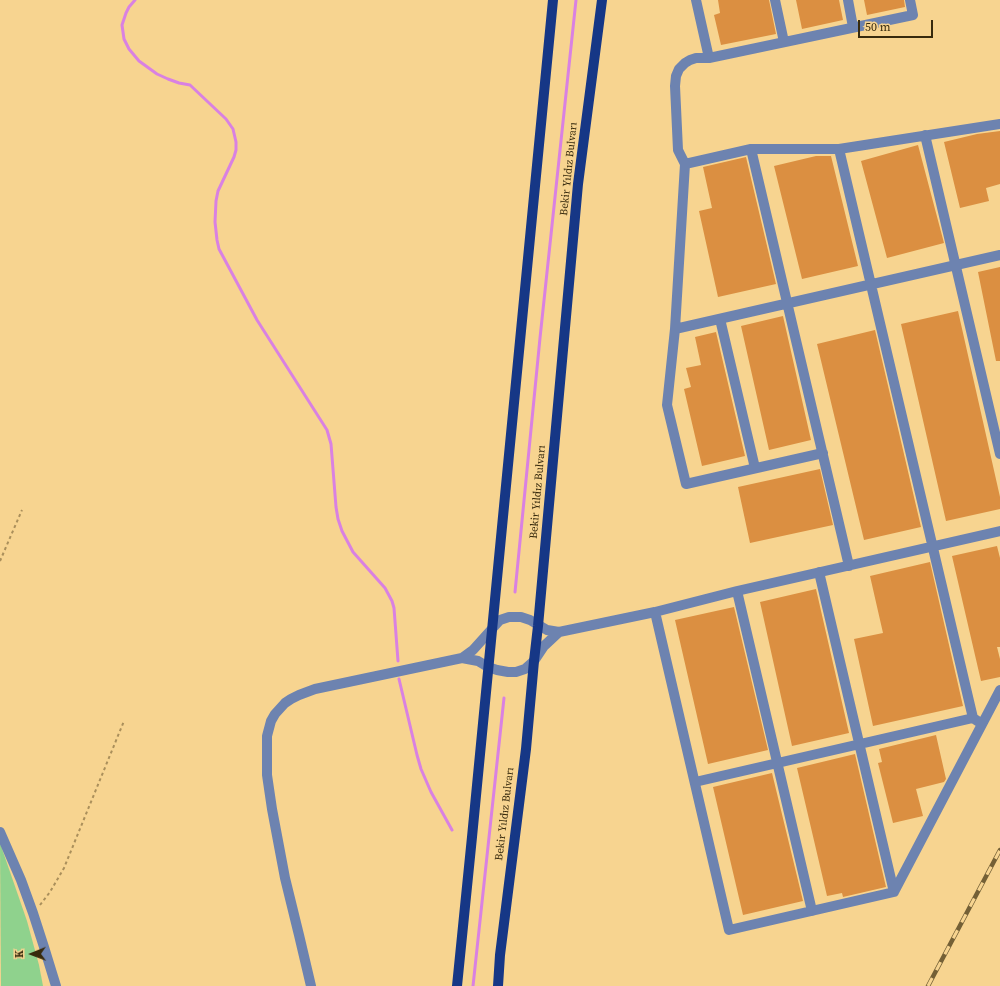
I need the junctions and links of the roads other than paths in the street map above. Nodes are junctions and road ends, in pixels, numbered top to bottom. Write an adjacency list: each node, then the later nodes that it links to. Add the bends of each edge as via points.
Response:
1 (553, 0): 31 (main road)
2 (602, 0): 30 (main road, Bekir Yıldız Bulvarı, via 578,184)
3 (696, 0): 9 (street)
4 (775, 0): 8 (street)
5 (848, 0): 7 (street)
6 (910, 0): 7 (street, via 913,15)
7 (853, 27): 8 (street)
8 (784, 42): 9 (street)
9 (709, 58): 14 (street, via 690,60 681,67 676,76 678,150)
10 (1000, 124): 11 (street)
11 (925, 135): 13 (street); 16 (street)
12 (751, 149): 13 (street); 14 (street); 18 (street)
13 (839, 149): 17 (street)
14 (685, 164): 20 (street)
15 (1000, 255): 16 (street)
16 (956, 265): 17 (street); 22 (street)
17 (871, 284): 18 (street); 25 (street)
18 (788, 303): 19 (street); 21 (street)
19 (720, 319): 20 (street); 23 (street)
20 (675, 329): 23 (street, via 667,405 686,484)
21 (823, 453): 23 (street); 26 (street)
22 (1000, 454)
23 (755, 468)
24 (1000, 531): 25 (street)
25 (932, 547): 26 (street); 37 (street)
26 (849, 566): 27 (street)
27 (819, 572): 28 (street); 39 (street)
28 (737, 591): 29 (street); 40 (street)
29 (655, 612): 32 (street); 41 (street)
30 (538, 626): 31 (street, via 521,617 509,617 500,620); 32 (street); 34 (main road, Bekir Yıldız Bulvarı)
31 (492, 629): 33 (street); 35 (main road)
32 (559, 632): 34 (street, via 544,646)
33 (462, 658): 35 (street, via 478,661); 46 (street, via 307,691 285,703 271,721 267,736 267,775 272,809)
34 (534, 661): 35 (street, via 516,672); 48 (main road, Bekir Yıldız Bulvarı)
35 (488, 667): 47 (main road)
36 (1000, 690): 38 (street)
37 (973, 718): 38 (street); 39 (street)
38 (982, 724): 43 (street)
39 (859, 744): 40 (street); 43 (street)
40 (777, 763): 41 (street); 44 (street)
41 (695, 782): 44 (street, via 729,930)
42 (0, 832): 45 (street, via 21,880)
43 (894, 892): 44 (street)
44 (812, 911)
45 (56, 986)
46 (310, 986)
47 (457, 986)
48 (498, 986)

